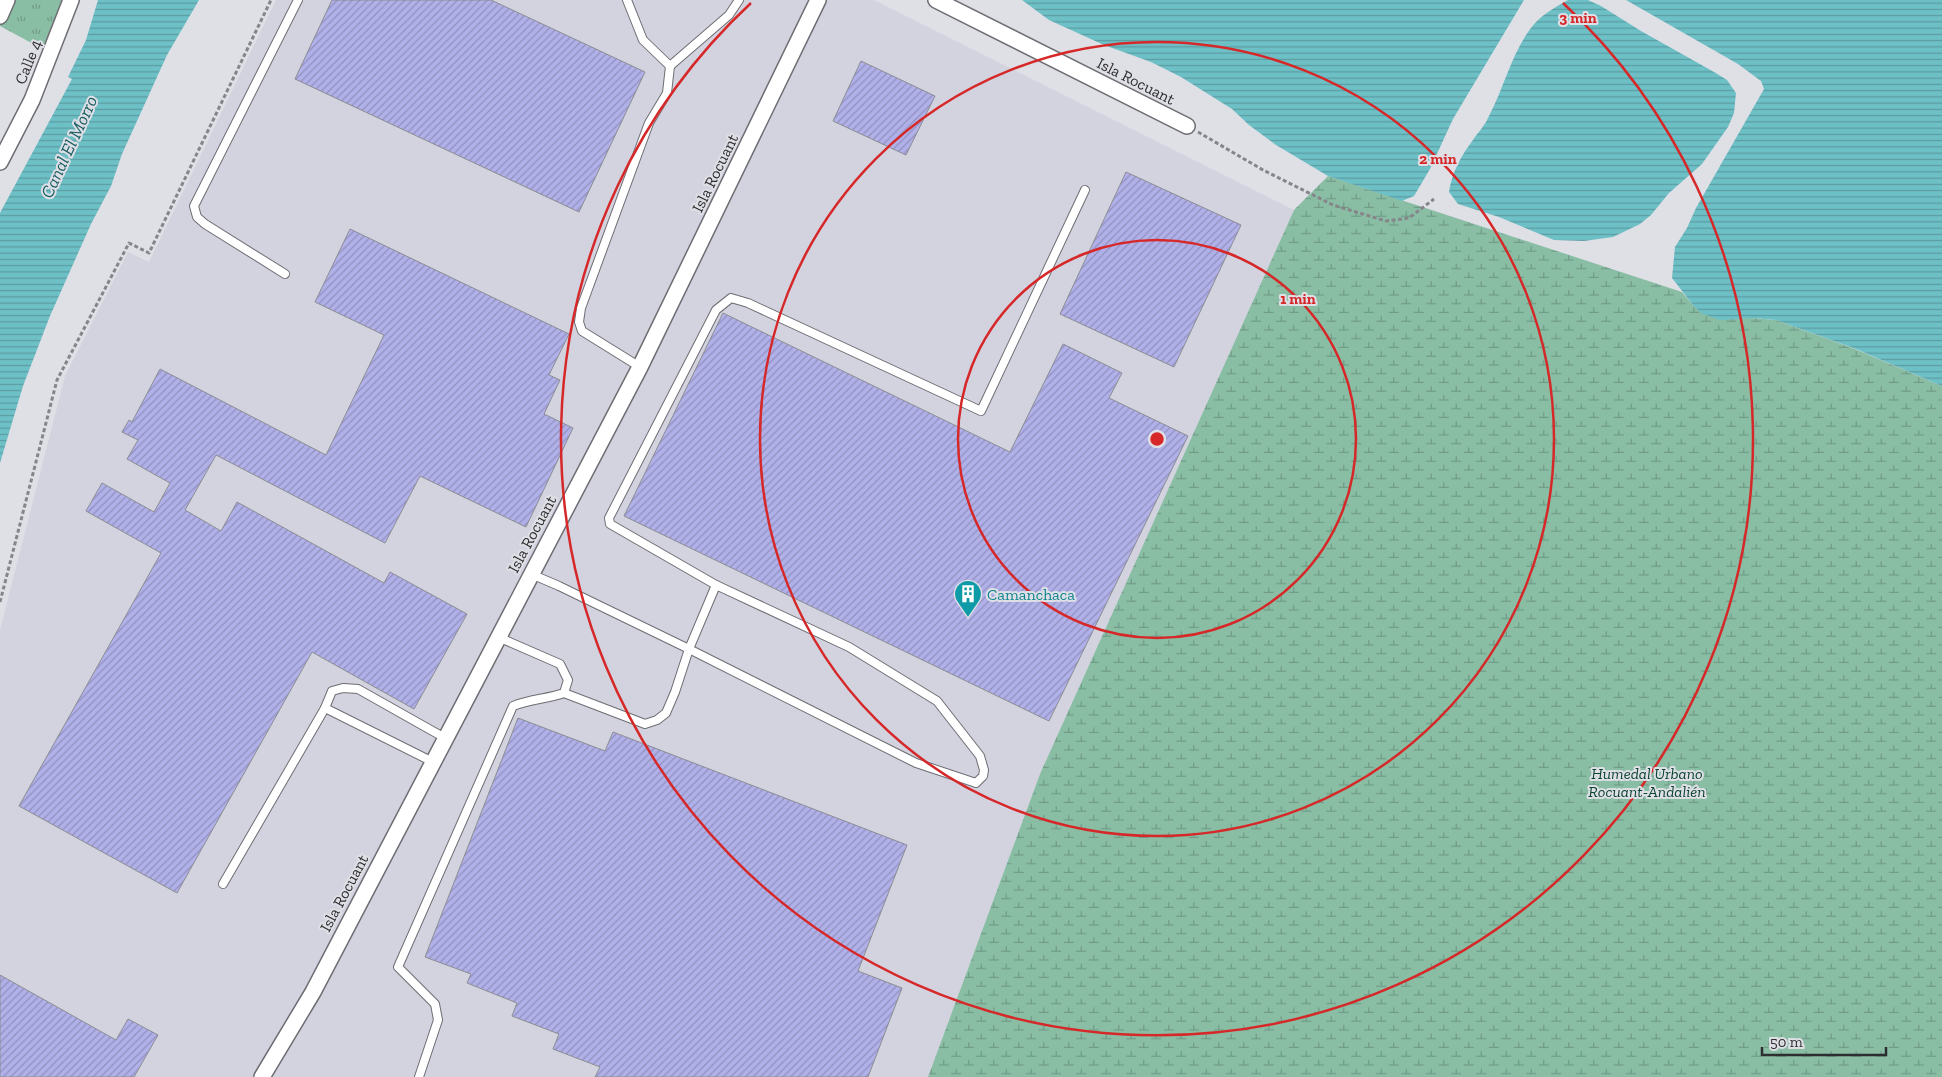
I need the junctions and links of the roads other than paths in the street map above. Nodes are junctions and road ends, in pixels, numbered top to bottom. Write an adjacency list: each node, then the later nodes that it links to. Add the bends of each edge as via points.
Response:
1 (7, 0): 8 (street)
2 (71, 0): 11 (street, Calle 4, via 32,100)
3 (298, 0): 13 (lane, via 194,206 197,217 205,224)
4 (627, 0): 9 (lane, via 643,40)
5 (739, 0): 9 (lane, via 729,14)
6 (818, 0): 14 (street, Isla Rocuant)
7 (936, 0): 10 (street, Isla Rocuant)
8 (0, 16)
9 (670, 66): 14 (lane, via 667,93 649,122 581,308 579,322 582,331)
10 (1187, 126)
11 (0, 162)
12 (1085, 190): 16 (lane, via 981,411 748,303 731,298 716,310 609,518 614,527)
13 (285, 274)
14 (640, 367): 15 (street, Isla Rocuant)
15 (531, 574): 17 (street, Isla Rocuant); 18 (lane)
16 (716, 585): 18 (lane); 18 (lane, via 849,647 937,701 980,756 983,776 976,782 960,779 916,763)
17 (498, 637): 19 (lane, via 560,664 568,680); 21 (street, Isla Rocuant)
18 (689, 649): 19 (lane, via 666,713 657,720 645,724)
19 (564, 693): 25 (lane, via 513,706 398,967 434,1004 438,1020)
20 (325, 708): 21 (lane, via 332,691 358,689); 22 (lane); 23 (lane)
21 (445, 738): 22 (street, Isla Rocuant)
22 (433, 762): 24 (street, Isla Rocuant, via 313,992)
23 (223, 884)
24 (263, 1076)
25 (419, 1077)

